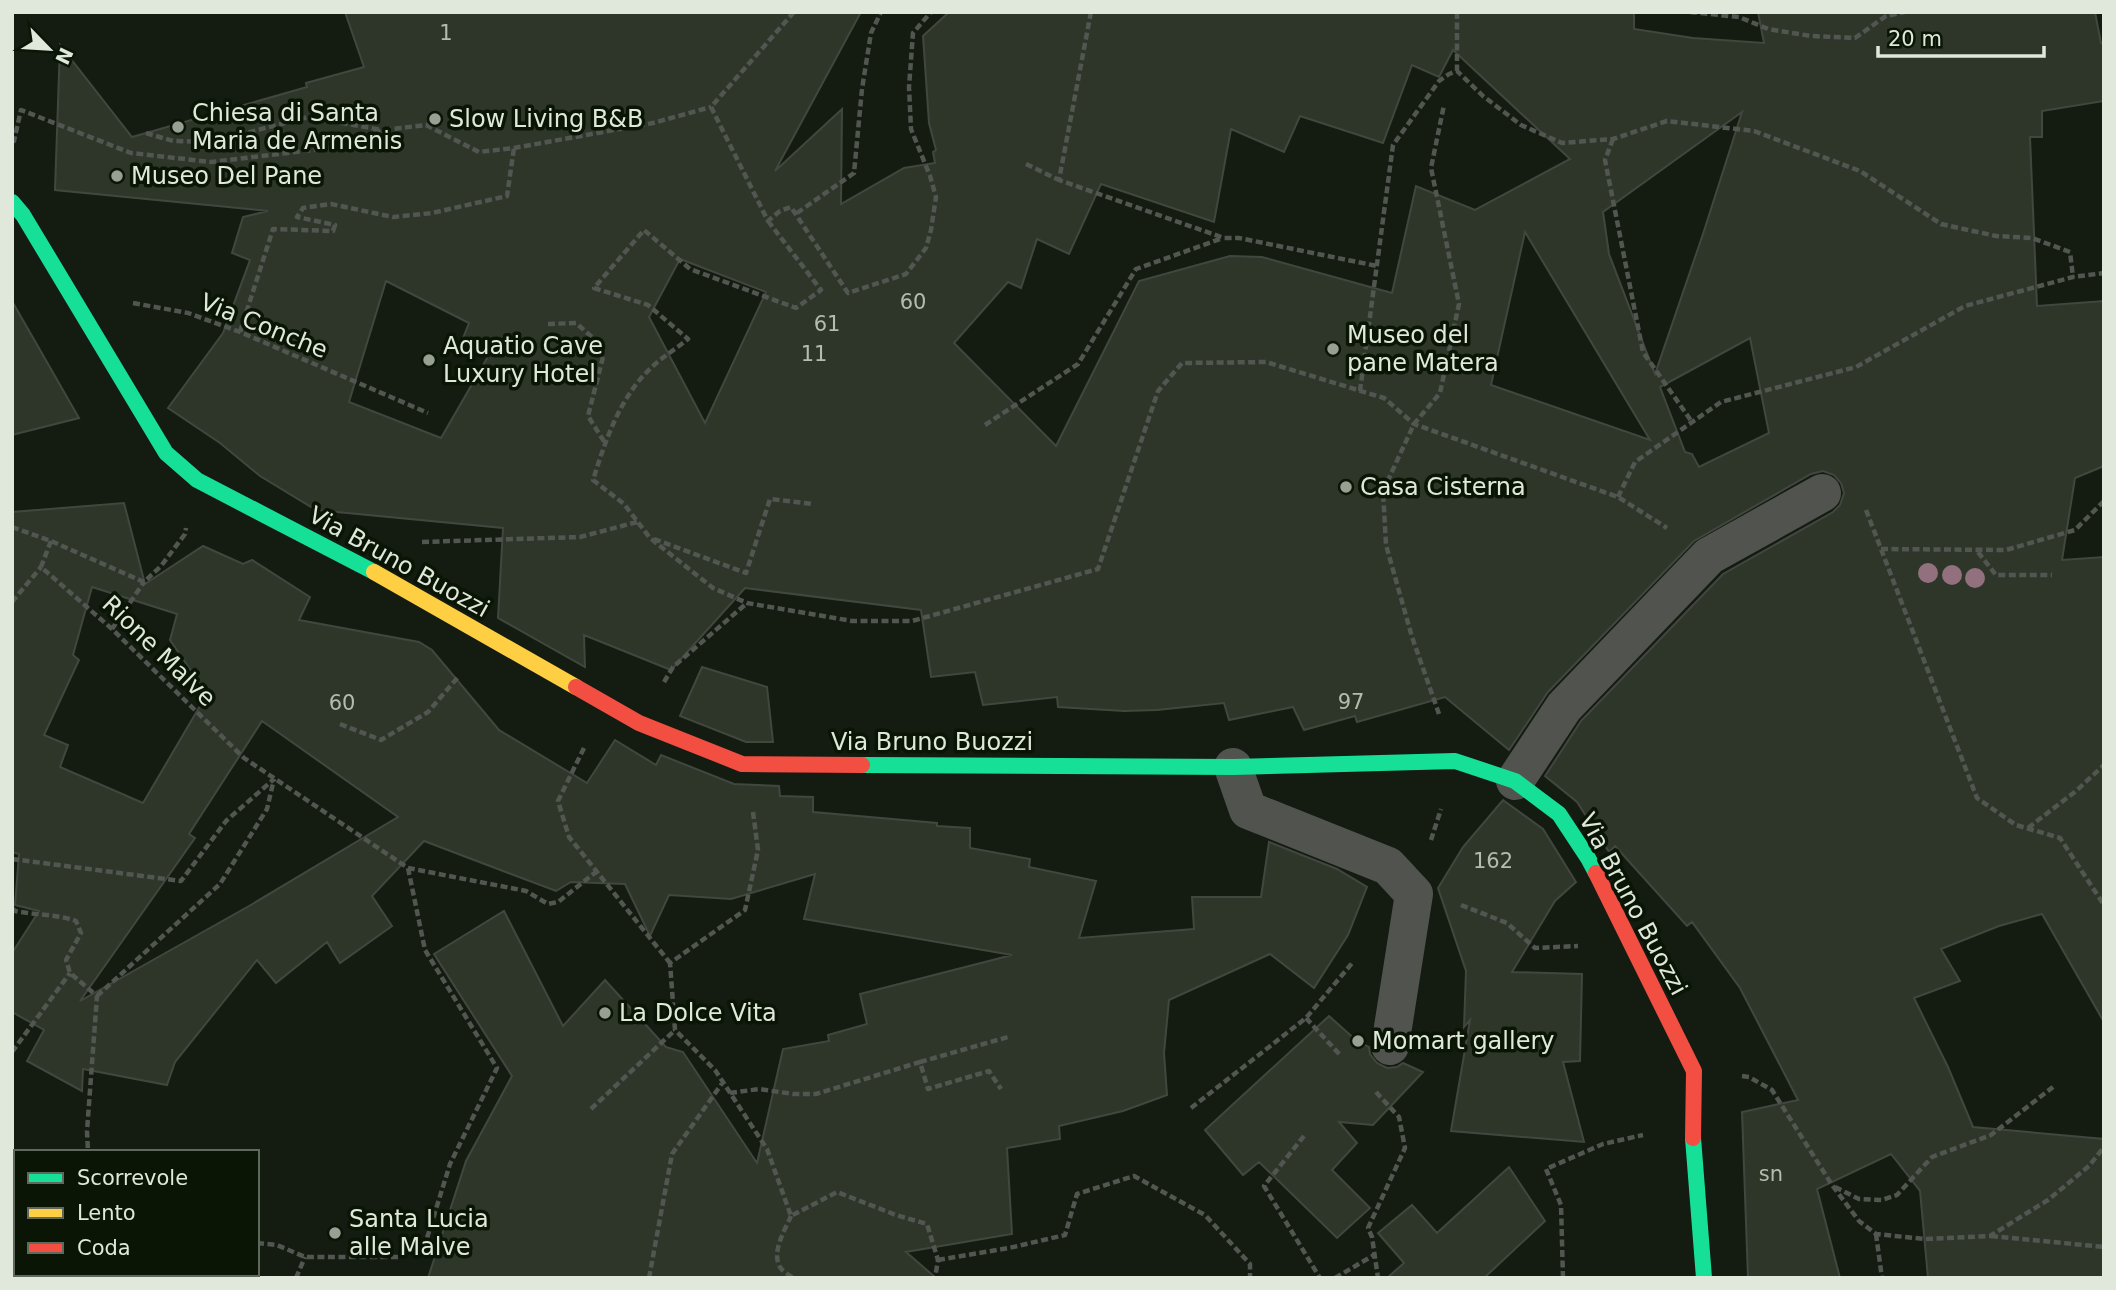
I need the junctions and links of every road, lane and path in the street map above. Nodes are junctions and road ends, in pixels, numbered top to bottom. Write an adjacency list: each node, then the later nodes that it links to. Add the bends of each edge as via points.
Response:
1 (794, 12): 11 (path)
2 (881, 12): 20 (path, via 869,44 854,173)
3 (931, 12): 20 (path, via 912,33 909,87 911,129 936,197 926,248 906,274 848,293)
4 (1091, 12): 18 (path)
5 (1457, 12): 9 (path)
6 (1690, 12): 8 (path)
7 (1905, 12): 8 (path, via 1886,16 1855,38 1768,29)
8 (1740, 14)
9 (1457, 71): 14 (path, via 1521,125 1562,143); 23 (path, via 1439,81 1393,145)
10 (1444, 105): 32 (path, via 1431,168 1459,304 1440,393)
11 (711, 107): 16 (path, via 653,123); 21 (path)
12 (383, 130): 13 (path, via 308,117 211,142 173,141); 15 (path, via 329,148 211,162 131,153 22,110); 16 (path, via 426,125 479,152)
13 (146, 133)
14 (1613, 139): 25 (path, via 1667,121 1754,131 1860,171 1941,224 2032,238 2070,252); 31 (path, via 1605,160 1643,352)
15 (12, 140)
16 (514, 148): 28 (path, via 508,196 393,217 331,204 303,208 297,217 335,225 333,231 273,229)
17 (1026, 164): 18 (path)
18 (1059, 180): 22 (path)
19 (12, 202): 26 (street, Via Bruno Buozzi)
20 (797, 213): 21 (path, via 791,207)
21 (768, 221): 34 (path, via 821,290 796,308 690,269 644,230 594,289 648,305 688,340 652,366 624,400)
22 (1224, 238): 23 (path); 33 (path, via 1136,269 1078,364)
23 (1377, 266): 29 (path)
24 (2104, 273): 25 (path)
25 (2073, 277): 31 (path, via 1965,306 1856,367 1721,402)
26 (80, 308): 28 (path, Via Conche, via 133,303 188,313); 35 (street, Via Bruno Buozzi, via 166,453)
27 (548, 324): 34 (path, via 576,323 601,345 603,357 588,416)
28 (240, 332): 30 (path, Via Conche)
29 (1360, 391): 32 (path, via 1384,398); 53 (path, via 1266,362 1182,363 1158,391 1098,569 912,621 852,621)
30 (428, 413)
31 (1692, 422): 37 (path, via 1635,461)
32 (1414, 424): 37 (path); 59 (path, via 1383,491 1386,545)
33 (985, 425)
34 (605, 443): 41 (path, via 593,480 624,504)
35 (197, 480): 51 (path, via 185,534); 55 (street, Via Bruno Buozzi, via 359,564)
36 (1822, 493): 48 (street)
37 (1618, 496): 48 (path)
38 (2104, 501): 47 (path, via 2075,530 2006,550)
39 (813, 504): 43 (path, via 771,499 746,573)
40 (1864, 505): 46 (path)
41 (638, 522): 43 (path); 45 (path, via 580,537)
42 (12, 527): 44 (path)
43 (649, 538): 53 (path, via 713,588)
44 (51, 541): 49 (path); 51 (path)
45 (414, 542)
46 (1881, 549): 47 (path); 65 (path, via 1977,798)
47 (1978, 551): 50 (path, via 1996,575)
48 (1709, 556): 63 (street, via 1564,708)
49 (41, 567): 52 (path); 54 (path, Rione Malve)
50 (2052, 575)
51 (144, 582): 54 (path)
52 (12, 602)
53 (747, 603): 57 (path, via 673,667)
54 (112, 629): 62 (path, Rione Malve, via 244,758)
55 (606, 704): 57 (street, Via Bruno Buozzi); 68 (path, via 558,801 569,837)
56 (428, 712): 58 (path, via 381,740)
57 (639, 723): 61 (street, Via Bruno Buozzi, via 742,764)
58 (340, 724)
59 (1455, 761): 61 (street, Via Bruno Buozzi); 63 (street, Via Bruno Buozzi); 69 (path)
60 (2104, 765): 65 (path)
61 (1233, 767): 69 (street, via 1248,810 1388,866)
62 (274, 779): 66 (path, via 226,821 181,881); 67 (path, Rione Malve); 76 (path, via 268,809 219,884)
63 (1515, 781): 73 (street, Via Bruno Buozzi, via 1559,814 1588,858)
64 (756, 826): 74 (path, via 758,850 745,910)
65 (2027, 829): 71 (path, via 2060,838)
66 (12, 859)
67 (408, 868): 68 (path, Rione Malve, via 526,891 548,904 558,902); 102 (path, via 425,950 497,1068 450,1164 427,1238 398,1256)
68 (596, 873): 74 (path)
69 (1415, 894): 80 (street)
70 (1461, 905): 73 (path, via 1507,923 1535,948)
71 (2104, 905)
72 (12, 908): 75 (path, via 76,921 81,933 66,960)
73 (1631, 944): 113 (street, Via Bruno Buozzi, via 1694,1071 1692,1125)
74 (670, 963): 78 (path)
75 (70, 973): 76 (path); 81 (path)
76 (97, 996): 94 (path)
77 (1306, 1018): 88 (path)
78 (675, 1030): 84 (path); 89 (path)
79 (1008, 1037): 82 (path)
80 (1390, 1046)
81 (12, 1052)
82 (920, 1062): 86 (path, via 928,1089 989,1071); 87 (path, via 816,1094 759,1089)
83 (1749, 1077): 95 (path, via 1772,1090)
84 (723, 1082): 87 (path); 105 (path, via 672,1154)
85 (2053, 1087): 95 (path, via 1991,1135 1932,1157 1897,1195 1858,1199)
86 (1001, 1089)
87 (730, 1093): 96 (path, via 767,1149)
88 (1191, 1108)
89 (591, 1109)
90 (1399, 1117): 101 (path, via 1405,1148 1368,1228)
91 (1304, 1136): 109 (path, via 1264,1186)
92 (1603, 1144): 112 (path, via 1546,1169 1561,1205)
93 (2104, 1147): 98 (path, via 2048,1200)
94 (88, 1150)
95 (1832, 1185): 97 (path, via 1859,1221)
96 (791, 1216): 103 (path, via 837,1192 927,1224); 106 (path, via 777,1258 780,1268)
97 (1876, 1234): 98 (path); 114 (path)
98 (1990, 1236): 100 (path)
99 (259, 1243): 102 (path)
100 (2104, 1247)
101 (1374, 1255): 110 (path); 111 (path)
102 (305, 1257): 104 (path)
103 (938, 1260): 107 (path); 108 (path, via 1065,1235 1077,1194 1134,1176 1205,1215 1250,1264)
104 (296, 1278)
105 (649, 1278)
106 (793, 1278)
107 (935, 1278)
108 (1250, 1278)
109 (1321, 1278)
110 (1335, 1278)
111 (1378, 1278)
112 (1563, 1278)
113 (1704, 1278)
114 (1882, 1278)

